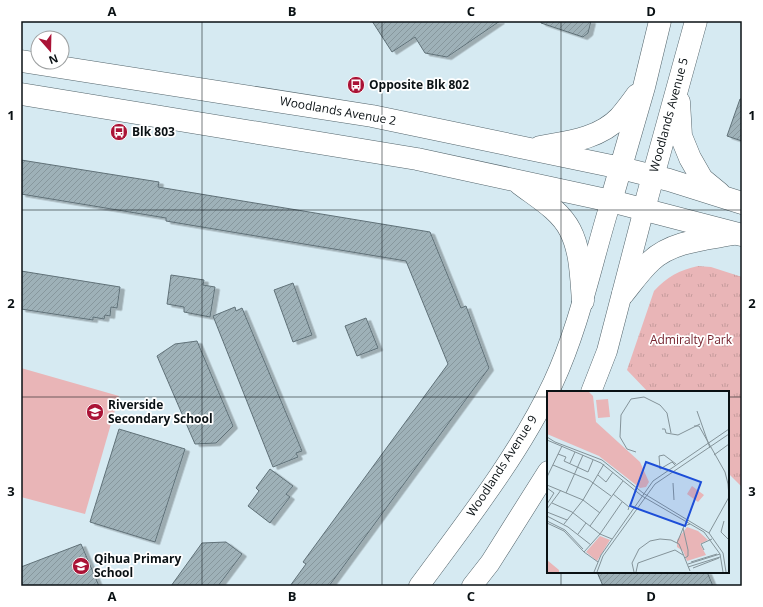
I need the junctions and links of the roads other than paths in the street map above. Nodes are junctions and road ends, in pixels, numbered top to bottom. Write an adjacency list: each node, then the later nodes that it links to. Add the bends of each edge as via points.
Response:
1 (660, 21): 5 (main road)
2 (696, 21): 4 (main road, Woodlands Avenue 5)
3 (21, 61): 7 (main road, Woodlands Avenue 2, via 372,116)
4 (678, 81): 9 (main road, Woodlands Avenue 5); 11 (main road, via 681,136 702,178)
5 (644, 87): 7 (main road, via 620,118 599,133 578,140); 8 (main road)
6 (21, 94): 10 (main road, via 417,159)
7 (528, 149): 8 (main road, Woodlands Avenue 2)
8 (621, 168): 9 (main road, Woodlands Avenue 2); 12 (main road)
9 (653, 176): 11 (main road, Woodlands Avenue 2); 14 (main road, Woodlands Avenue 5)
10 (514, 179): 12 (main road); 17 (main road, via 553,209 570,230 578,255)
11 (722, 195): 13 (main road)
12 (611, 201): 14 (main road); 17 (main road, Woodlands Avenue 9)
13 (742, 203)
14 (644, 209): 15 (main road); 16 (main road)
15 (739, 234): 16 (main road, via 680,245 662,253 651,260)
16 (623, 294): 19 (main road, via 607,351)
17 (584, 301): 18 (main road, Woodlands Avenue 9)
18 (548, 391)
19 (591, 391)
20 (547, 393): 22 (main road, Woodlands Avenue 9, via 530,426 494,481)
21 (547, 473): 23 (main road, via 490,563)
22 (419, 586)
23 (472, 586)

